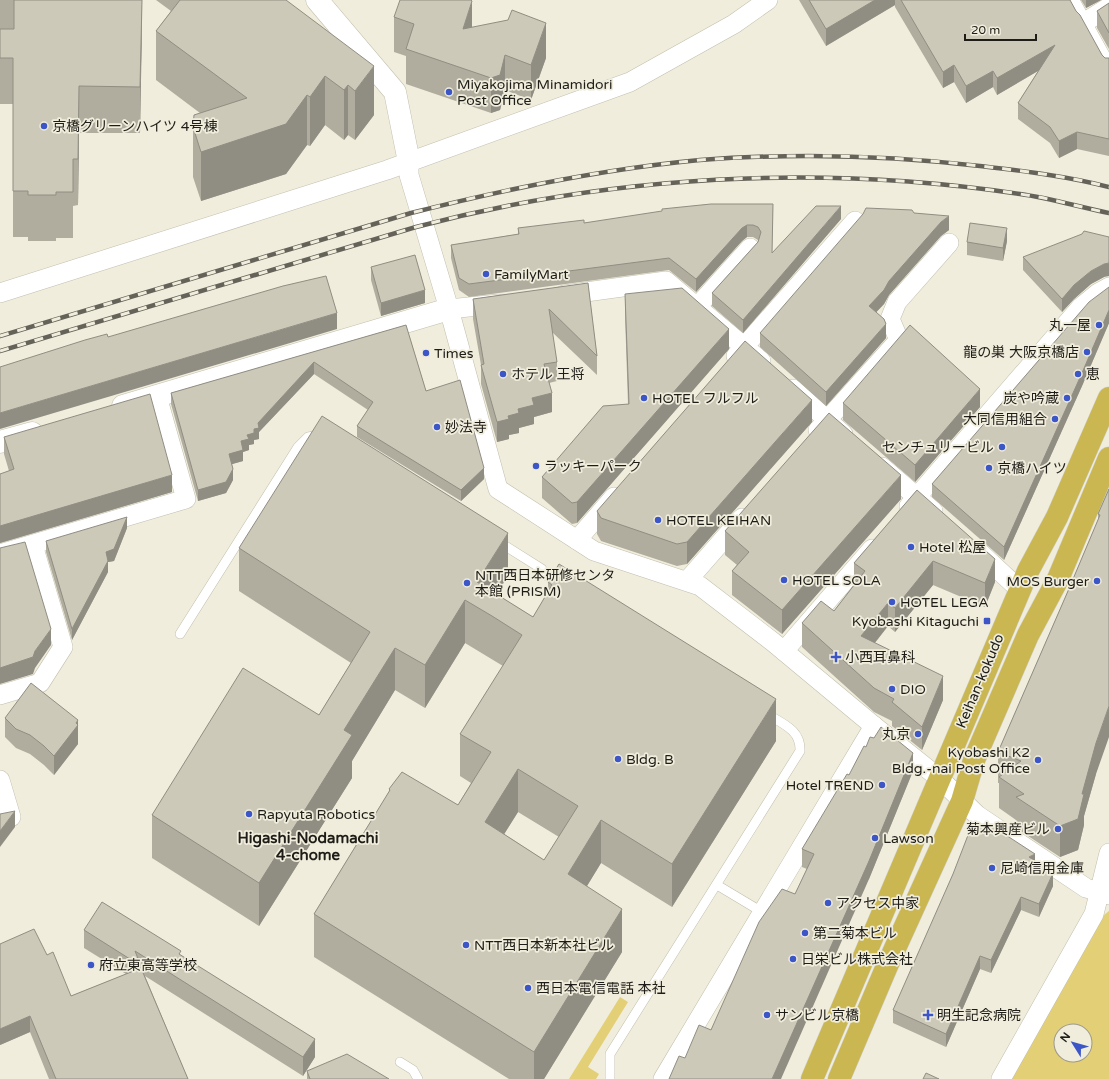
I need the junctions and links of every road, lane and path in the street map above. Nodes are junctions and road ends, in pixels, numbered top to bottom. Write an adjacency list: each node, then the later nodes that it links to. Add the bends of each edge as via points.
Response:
1 (317, 0): 7 (street, via 395,92)
2 (768, 0): 7 (street, via 734,24 630,82)
3 (1072, 0): 5 (street)
4 (1109, 7): 5 (street)
5 (1085, 22): 6 (street)
6 (1109, 67)
7 (410, 162): 12 (street); 16 (street, via 410,181)
8 (855, 221): 17 (street)
9 (949, 243): 22 (street, via 897,302 890,319 899,340)
10 (750, 248): 15 (street)
11 (1109, 287): 29 (street, via 1081,306)
12 (0, 293)
13 (548, 297): 15 (street, via 666,281)
14 (516, 302): 16 (street)
15 (697, 307): 17 (street)
16 (449, 309): 19 (street); 34 (street, via 498,489)
17 (744, 346): 18 (street); 22 (street)
18 (724, 370)
19 (156, 396): 21 (street); 35 (street, via 186,499)
20 (1109, 398): 38 (highway, Keihan-kokudo, via 1057,517)
21 (104, 412)
22 (827, 420): 26 (street); 29 (street)
23 (52, 427): 25 (street)
24 (327, 436): 40 (lane, via 314,435 298,447)
25 (0, 442)
26 (806, 444)
27 (1109, 458): 47 (highway, Keihan-kokudo, via 1058,579 1028,635 974,760)
28 (624, 486): 34 (street)
29 (917, 496): 31 (street); 41 (street)
30 (754, 504): 37 (street)
31 (947, 523)
32 (489, 536): 39 (lane, via 542,568 544,574)
33 (964, 538): 38 (street)
34 (577, 540): 37 (street, via 594,551)
35 (33, 544): 36 (street); 42 (street, via 63,647 40,683)
36 (0, 554)
37 (687, 582): 41 (street, via 700,586)
38 (1020, 590): 45 (highway, Keihan-kokudo)
39 (571, 591)
40 (180, 634)
41 (784, 651): 44 (street)
42 (0, 695)
43 (760, 710): 50 (lane, via 797,734 800,751)
44 (874, 726): 45 (street); 52 (street)
45 (939, 778): 47 (street); 57 (highway, Keihan-kokudo)
46 (0, 780): 48 (street, via 11,816)
47 (962, 801): 51 (street, via 977,815 1086,888); 58 (highway, Keihan-kokudo)
48 (0, 820)
49 (1109, 853): 51 (street)
50 (717, 885): 52 (lane); 55 (lane, via 610,1054)
51 (1105, 894): 59 (street)
52 (762, 912): 56 (street)
53 (400, 1062): 54 (lane, via 413,1070)
54 (418, 1079)
55 (610, 1079)
56 (662, 1079)
57 (812, 1079)
58 (839, 1079)
59 (1001, 1079)

